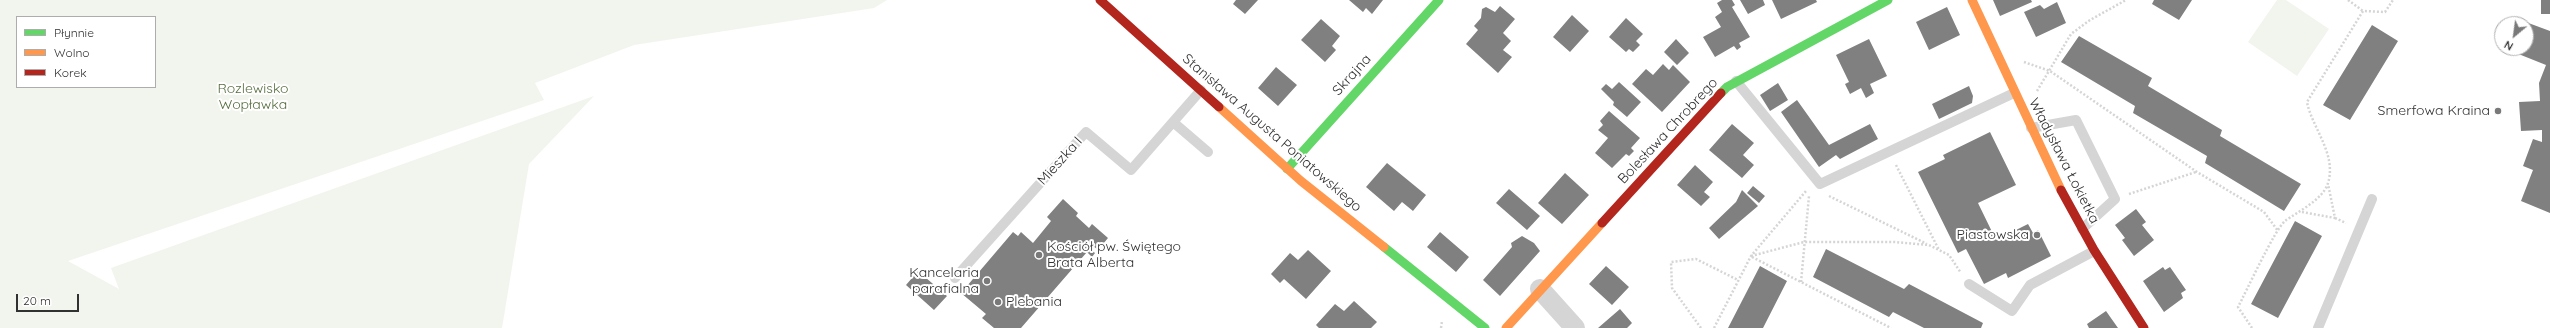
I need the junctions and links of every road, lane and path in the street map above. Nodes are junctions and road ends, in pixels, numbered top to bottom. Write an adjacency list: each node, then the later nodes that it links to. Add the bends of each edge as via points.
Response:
1 (1100, 0): 12 (street, Stanisława Augusta Poniatowskiego)
2 (1439, 0): 19 (street, Skrajna)
3 (1888, 0): 11 (street, Bolesława Chrobrego)
4 (1972, 0): 9 (street, Władysława Łokietka)
5 (2126, 0): 10 (path, via 2071,34)
6 (2348, 0): 8 (path)
7 (2393, 0): 8 (path, via 2385,12)
8 (2363, 10): 22 (path, via 2307,102 2310,116 2323,138 2328,165)
9 (1996, 52): 10 (path); 13 (street, Władysława Łokietka)
10 (2050, 71): 14 (path); 20 (path)
11 (1736, 81): 21 (lane); 37 (street, Bolesława Chrobrego, via 1727,87)
12 (1201, 90): 15 (lane, Mieszka I); 19 (street, Stanisława Augusta Poniatowskiego)
13 (2014, 93): 14 (street, Władysława Łokietka); 18 (lane)
14 (2023, 112): 16 (street, Władysława Łokietka)
15 (1173, 122): 17 (lane); 33 (lane, Mieszka I, via 1132,170 1086,132)
16 (2031, 128): 23 (lane, via 2076,120); 26 (street, Władysława Łokietka)
17 (1208, 152)
18 (1889, 152): 21 (lane, via 1820,184); 30 (path)
19 (1287, 169): 38 (street, Stanisława Augusta Poniatowskiego)
20 (2197, 172): 23 (path); 27 (path, via 2264,212)
21 (1814, 184): 28 (path); 29 (path); 32 (path)
22 (2328, 184): 25 (path, via 2308,208); 25 (path, via 2336,218)
23 (2115, 199): 26 (lane)
24 (2372, 199): 46 (lane)
25 (2301, 212): 27 (path, via 2284,222)
26 (2082, 229): 31 (street, Władysława Łokietka)
27 (2278, 231): 45 (path, via 2238,307)
28 (1804, 242): 29 (path, via 1894,242); 32 (path); 35 (path)
29 (1930, 245): 30 (path)
30 (1939, 250): 36 (path, via 1949,255)
31 (2094, 251): 36 (lane, via 2030,285 2012,311); 44 (street, Władysława Łokietka)
32 (1751, 256): 34 (path); 35 (path)
33 (955, 278)
34 (1738, 280): 41 (path, via 1696,259 1671,262 1672,288); 42 (path)
35 (1801, 282): 43 (path)
36 (1969, 284)
37 (1540, 288): 39 (street, Bolesława Chrobrego); 40 (street)
38 (1485, 328)
39 (1506, 328)
40 (1575, 328)
41 (1701, 328)
42 (1714, 328)
43 (1892, 328)
44 (2144, 328)
45 (2252, 328)
46 (2318, 328)

